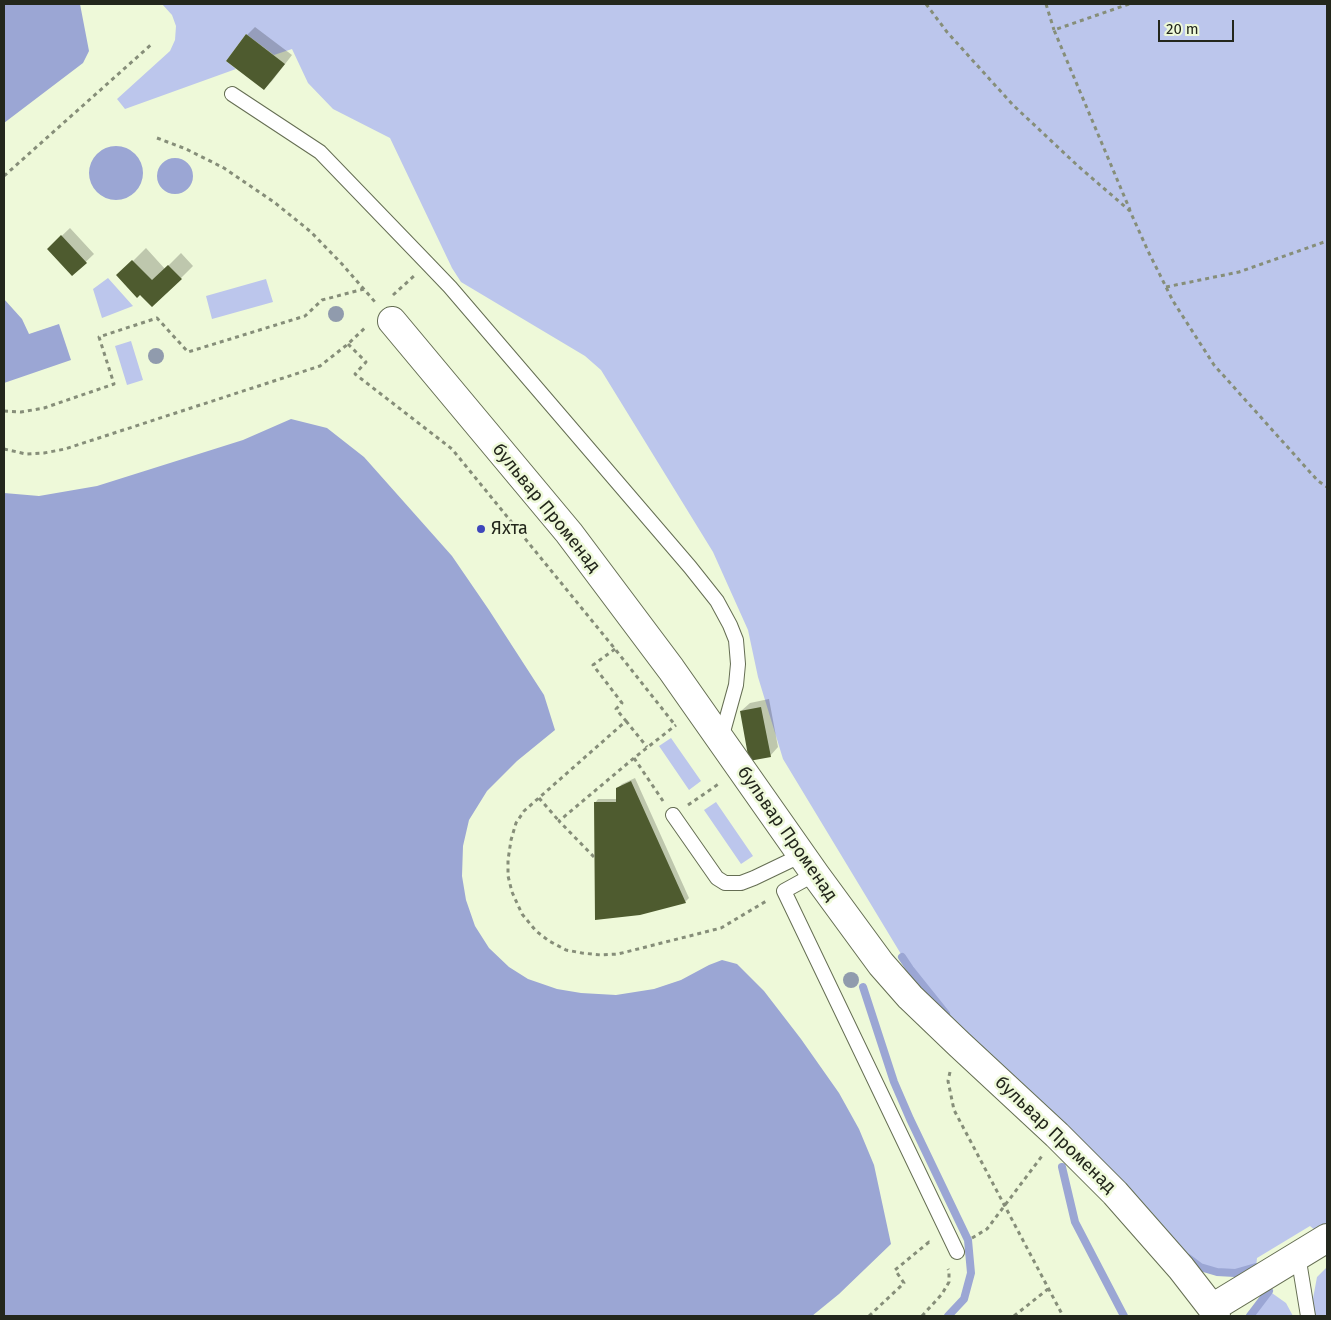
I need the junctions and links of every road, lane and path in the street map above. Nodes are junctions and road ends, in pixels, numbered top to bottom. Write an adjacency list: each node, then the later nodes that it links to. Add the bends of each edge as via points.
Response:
1 (926, 4): 9 (path, via 1013,105)
2 (1046, 4): 4 (path)
3 (1129, 4): 4 (path)
4 (1054, 30): 9 (path)
5 (153, 43): 8 (path)
6 (232, 94): 23 (lane, via 320,152 439,275 717,601 736,640 738,664 736,685)
7 (157, 138): 13 (path, via 224,168 274,202 311,232)
8 (4, 176)
9 (1130, 211): 12 (path)
10 (1327, 241): 12 (path, via 1239,272)
11 (414, 276): 14 (path)
12 (1166, 287): 18 (path, via 1214,365 1318,481)
13 (364, 288): 14 (path); 16 (path, via 322,300 305,316 188,352 157,318 99,336 114,384 44,408)
14 (383, 315): 15 (path); 20 (street, бульвар Променад, via 569,533)
15 (348, 344): 17 (path, via 320,366 65,449 26,454); 19 (path, via 366,362 355,374 452,449)
16 (4, 411)
17 (4, 449)
18 (1327, 487)
19 (614, 648): 21 (path, via 593,665 622,703 616,709); 22 (path)
20 (699, 708): 22 (path); 23 (street, бульвар Променад)
21 (626, 721): 24 (path); 27 (path)
22 (676, 726): 24 (path)
23 (721, 740): 26 (street, бульвар Променад)
24 (647, 747): 25 (path)
25 (634, 758): 28 (path); 29 (path)
26 (741, 769): 28 (path); 31 (street, бульвар Променад)
27 (539, 798): 29 (path); 32 (path, via 516,823 508,876 522,914 536,931 566,950 618,954 721,928)
28 (673, 815): 31 (lane, via 717,878 725,883 741,883)
29 (559, 821): 30 (path)
30 (594, 857)
31 (808, 865): 33 (street, бульвар Променад, via 881,964); 39 (lane, via 784,891)
32 (768, 900)
33 (958, 1044): 34 (street, бульвар Променад); 35 (path, via 948,1081 954,1110)
34 (1058, 1135): 35 (path); 43 (street, бульвар Променад, via 1115,1193 1181,1268)
35 (1004, 1206): 37 (path, via 987,1229); 42 (path)
36 (1327, 1238): 40 (street)
37 (968, 1240)
38 (933, 1248): 44 (path, via 929,1242 895,1270 904,1283)
39 (957, 1252)
40 (1298, 1255): 43 (street); 48 (lane)
41 (946, 1266): 45 (path, via 949,1282)
42 (1048, 1289): 46 (path); 47 (path)
43 (1214, 1312)
44 (869, 1316)
45 (922, 1316)
46 (1014, 1316)
47 (1063, 1316)
48 (1308, 1316)

